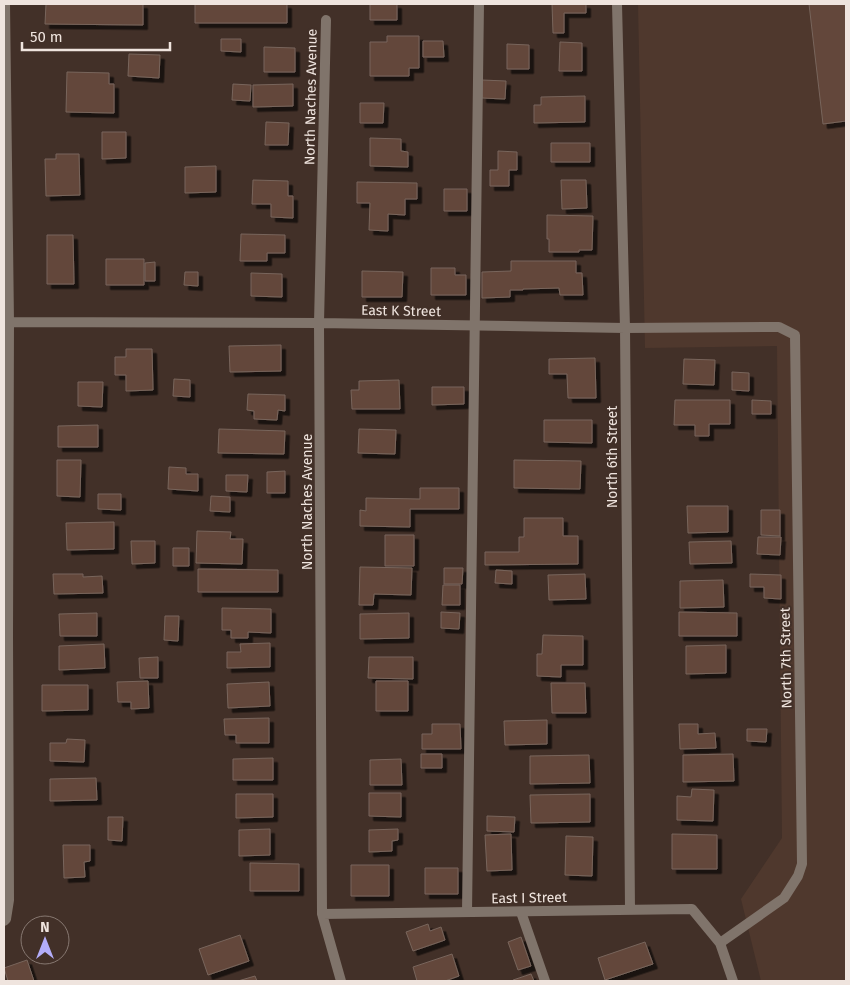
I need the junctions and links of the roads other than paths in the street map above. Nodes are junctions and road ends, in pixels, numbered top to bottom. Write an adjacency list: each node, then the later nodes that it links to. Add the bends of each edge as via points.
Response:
1 (5, 4): 5 (street)
2 (480, 4): 8 (street)
3 (617, 4): 9 (street, North 6th Street)
4 (326, 20): 7 (street, North Naches Avenue)
5 (5, 158): 6 (street)
6 (6, 322): 7 (street, East K Street); 11 (street)
7 (320, 323): 8 (street, East K Street); 16 (street, North Naches Avenue)
8 (474, 326): 9 (street, East K Street); 14 (street)
9 (625, 328): 10 (street, East K Street, via 779,327); 13 (street, North 6th Street)
10 (795, 335): 18 (street, North 7th Street, via 802,864 784,898)
11 (6, 635): 12 (street)
12 (6, 796): 17 (street, via 9,900)
13 (630, 910): 15 (street, East I Street); 18 (street, East I Street, via 692,908)
14 (467, 912): 15 (street, East I Street); 16 (street, East I Street)
15 (521, 912): 20 (street)
16 (322, 914): 19 (street, North Naches Avenue)
17 (4, 921)
18 (720, 943): 21 (street)
19 (341, 981)
20 (545, 981)
21 (733, 981)

